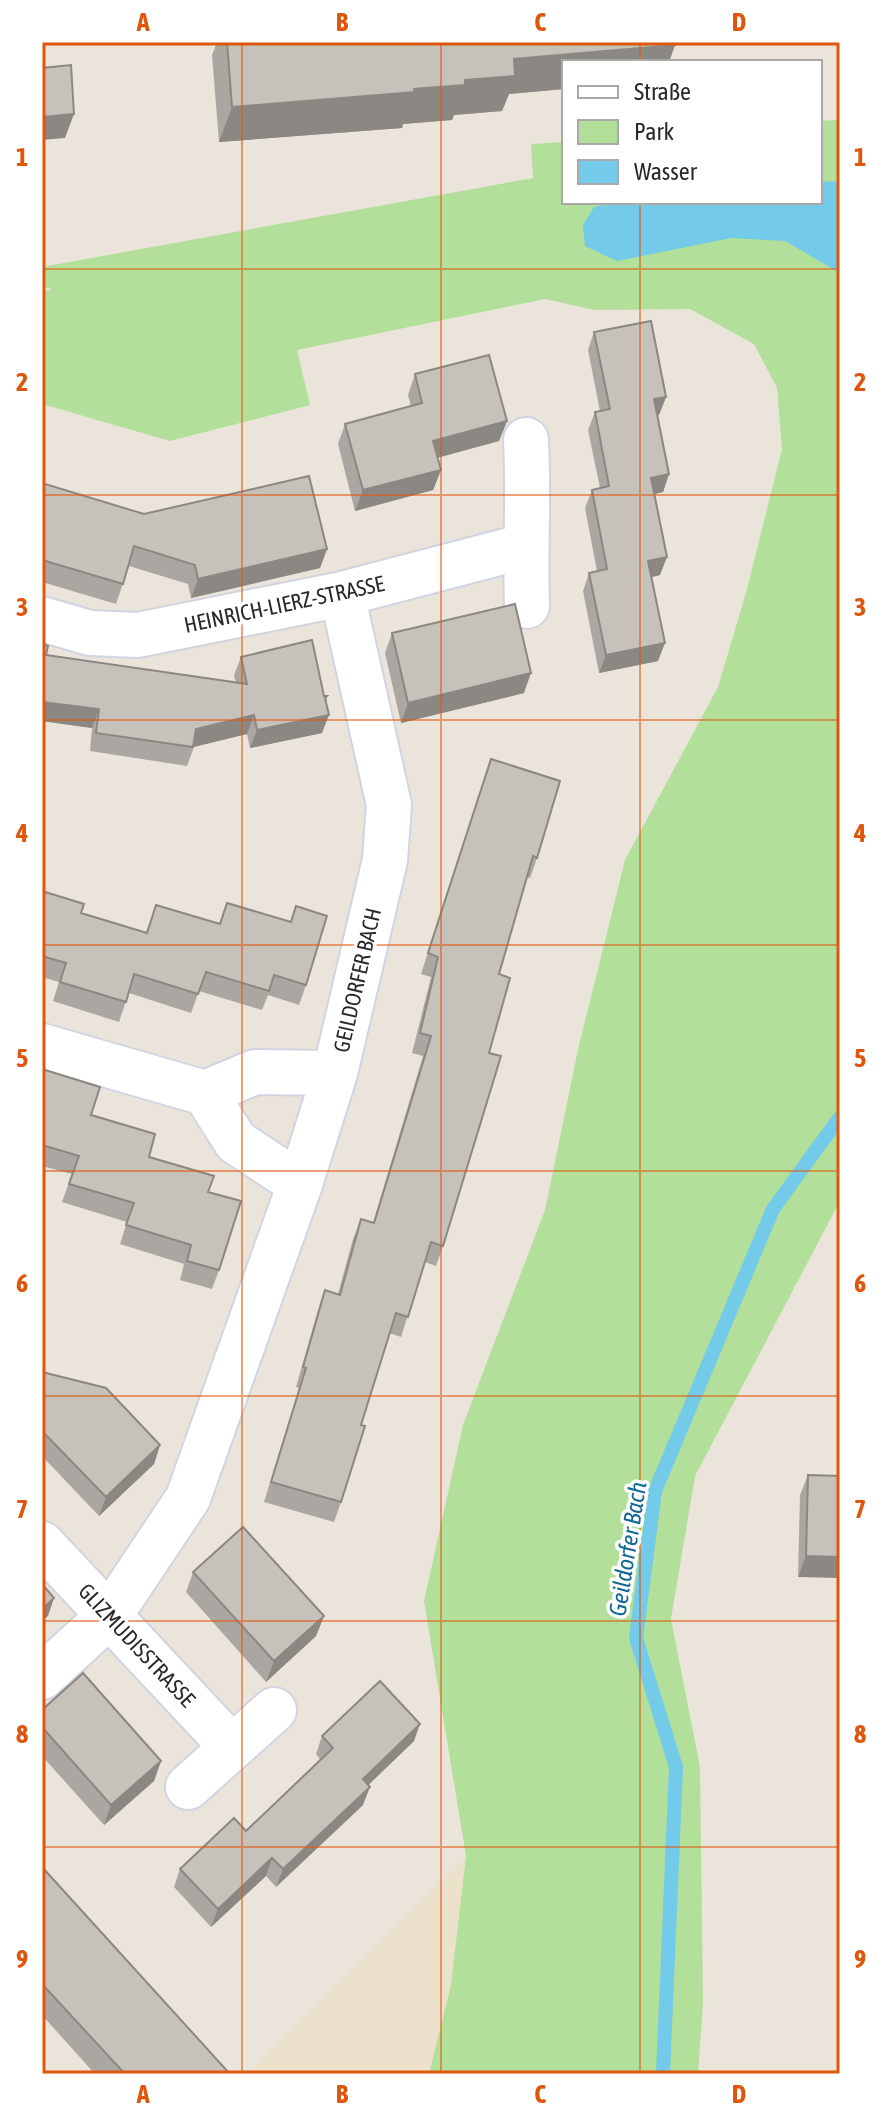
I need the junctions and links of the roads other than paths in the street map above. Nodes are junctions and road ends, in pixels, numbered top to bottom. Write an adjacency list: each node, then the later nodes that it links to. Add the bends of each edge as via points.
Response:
1 (526, 440): 2 (street)
2 (525, 546): 3 (street, HEINRICH-LIERZ-STRASSE); 4 (street)
3 (342, 594): 5 (street, HEINRICH-LIERZ-STRASSE, via 138,635 90,633); 7 (street, GEILDORFER BACH, via 389,805 385,860)
4 (527, 606)
5 (42, 619)
6 (42, 1046): 8 (street)
7 (335, 1073): 8 (street, via 255,1072); 9 (street, GEILDORFER BACH)
8 (205, 1093): 9 (street, via 236,1142)
9 (300, 1184): 11 (street, GEILDORFER BACH, via 188,1498)
10 (42, 1544): 11 (street, GLIZMUDISSTRASSE)
11 (110, 1615): 12 (street, GEILDORFER BACH); 14 (street, GLIZMUDISSTRASSE)
12 (42, 1677)
13 (274, 1710): 14 (street)
14 (232, 1747): 15 (street)
15 (188, 1787)

